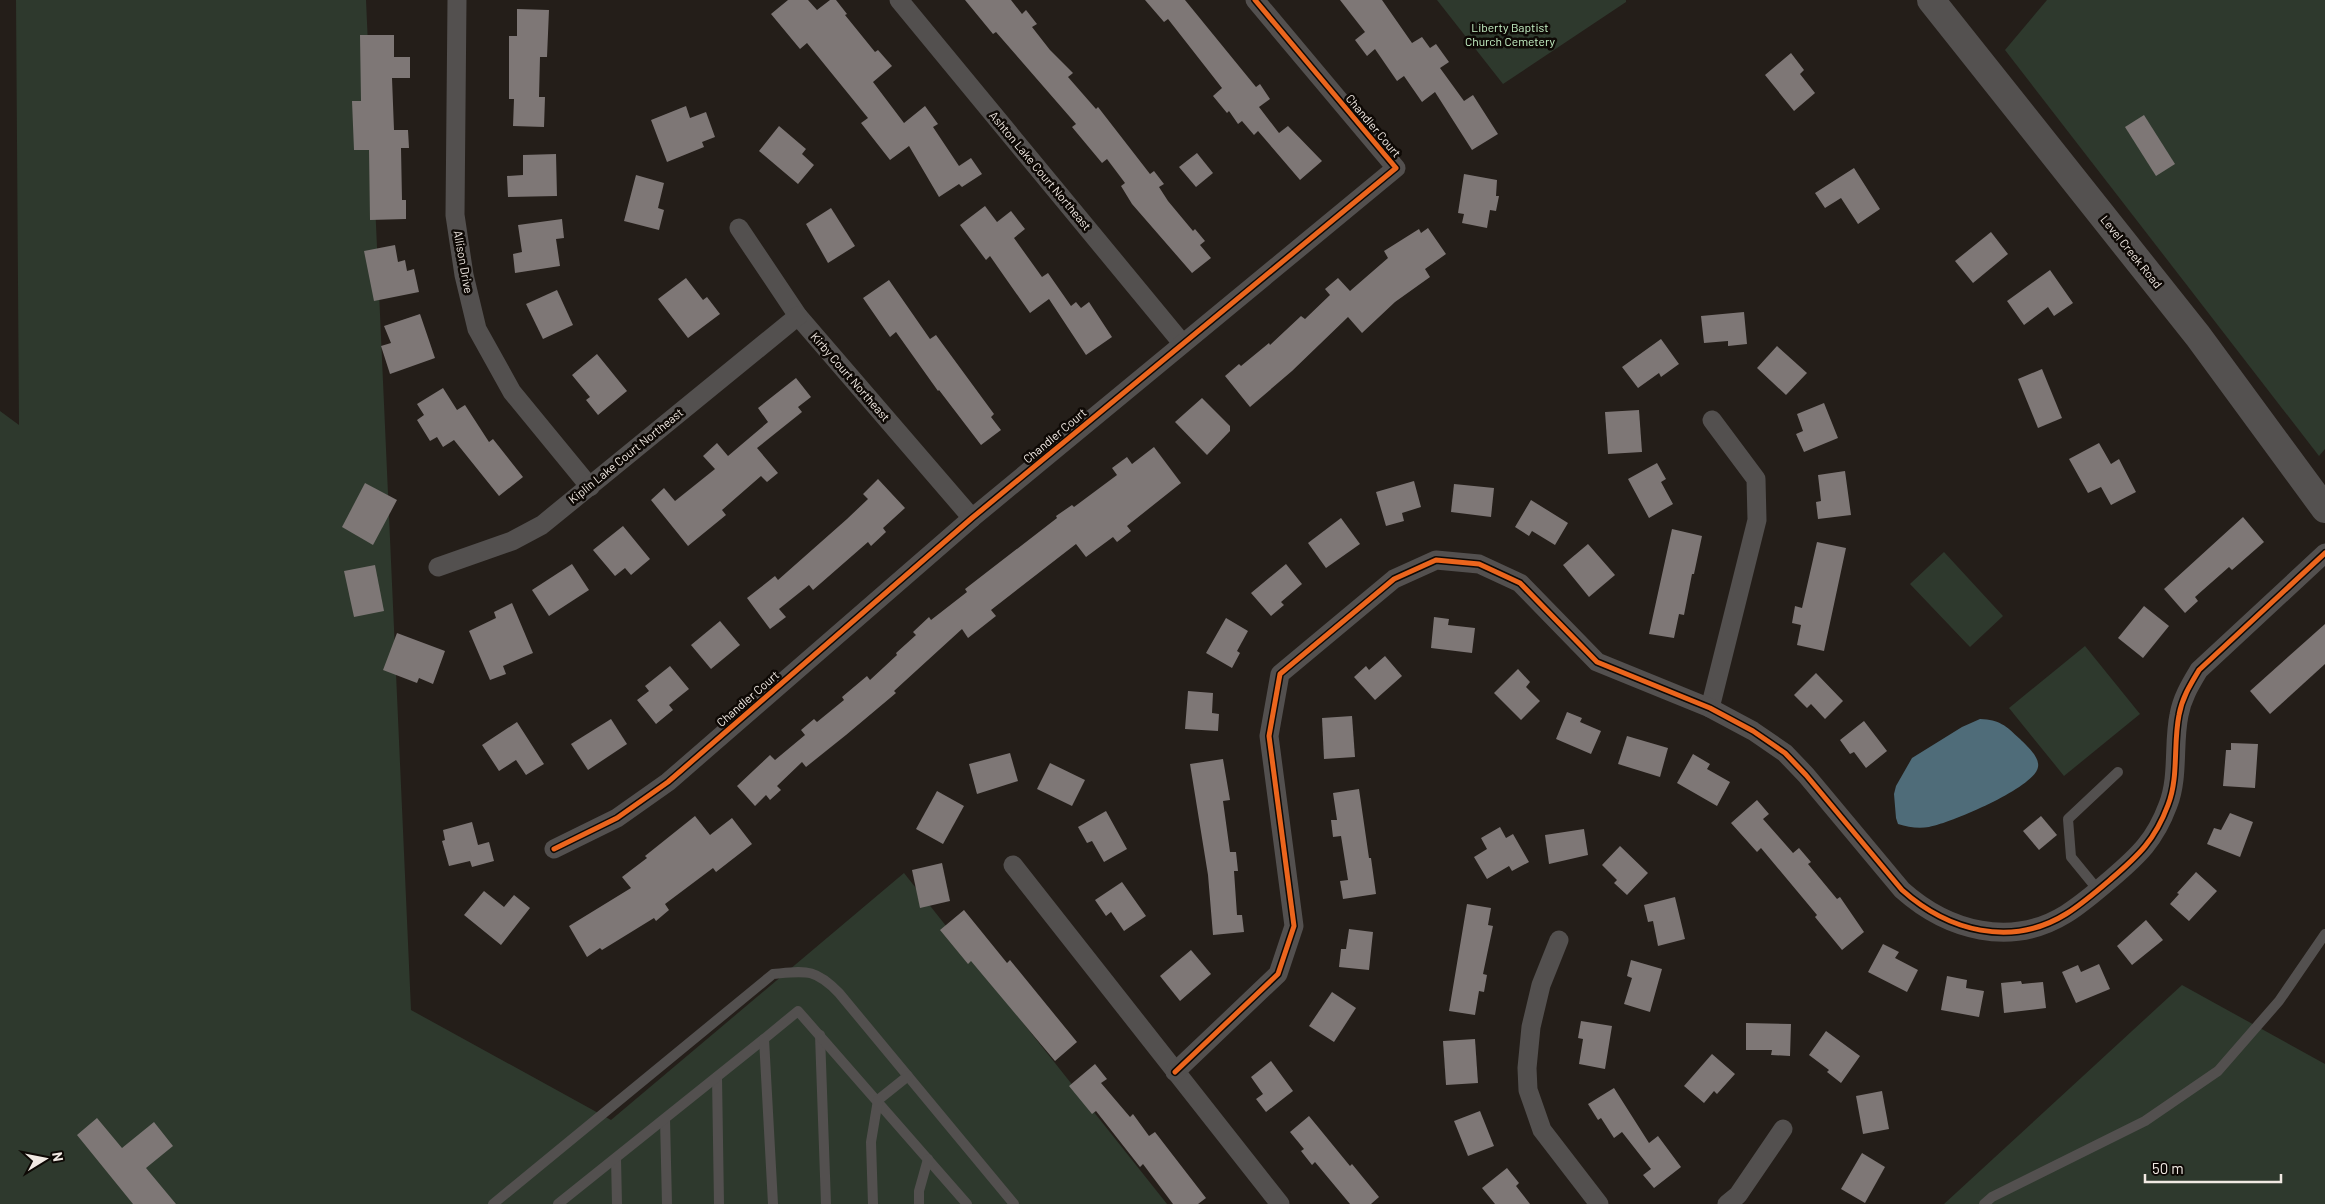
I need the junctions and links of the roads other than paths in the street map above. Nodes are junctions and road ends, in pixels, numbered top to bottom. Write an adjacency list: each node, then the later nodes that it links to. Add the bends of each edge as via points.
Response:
1 (457, 0): 9 (street, Allison Drive, via 456,214 464,275 477,330 512,392)
2 (899, 0): 7 (street, Ashton Lake Court Northeast)
3 (1255, 0): 7 (street, Chandler Court, via 1396,168)
4 (1931, 0): 10 (street, Level Creek Road, via 2198,336)
5 (739, 228): 6 (street, Kirby Court Northeast)
6 (798, 316): 9 (street, Kiplin Lake Court Northeast); 11 (street, Kirby Court Northeast)
7 (1182, 343): 11 (street, Chandler Court)
8 (1712, 420): 14 (street, via 1756,480 1757,520)
9 (590, 487): 13 (street, Kiplin Lake Court Northeast, via 542,525)
10 (2323, 502)
11 (972, 518): 16 (street, Chandler Court, via 668,782 617,818)
12 (2325, 554): 18 (street, via 2199,670 2185,692 2178,716 2175,770 2169,803 2156,835)
13 (438, 568)
14 (1710, 708): 18 (street, via 1753,731 1785,754 1902,890 1921,907 1945,920 1972,930 2003,932 2034,927 2065,915); 23 (street, via 1597,662 1520,583 1479,564 1436,560 1394,579 1280,674 1269,736 1294,926 1278,974)
15 (2118, 772): 18 (lane, via 2068,819 2071,857)
16 (554, 849)
17 (1013, 866): 23 (street)
18 (2098, 890)
19 (2325, 934): 45 (lane, via 2279,1000 2218,1071 2146,1121 1992,1197)
20 (1559, 940): 43 (street, via 1541,984 1531,1027 1526,1068 1528,1090 1542,1130)
21 (820, 1035): 22 (lane, via 798,1011); 26 (lane); 37 (lane)
22 (764, 1040): 25 (lane); 36 (lane)
23 (1175, 1072): 42 (street)
24 (908, 1076): 26 (lane); 32 (lane, via 824,978 803,971 773,974); 41 (lane)
25 (717, 1077): 27 (lane); 35 (lane)
26 (878, 1100): 30 (lane); 38 (lane, via 871,1142)
27 (665, 1119): 29 (lane); 34 (lane)
28 (1783, 1128): 44 (street, via 1738,1194)
29 (616, 1158): 31 (lane); 33 (lane)
30 (928, 1159): 39 (lane); 40 (lane)
31 (563, 1202)
32 (493, 1204)
33 (617, 1204)
34 (667, 1204)
35 (719, 1204)
36 (773, 1204)
37 (826, 1204)
38 (873, 1204)
39 (919, 1204)
40 (967, 1204)
41 (1014, 1204)
42 (1280, 1204)
43 (1599, 1204)
44 (1727, 1204)
45 (1984, 1204)

